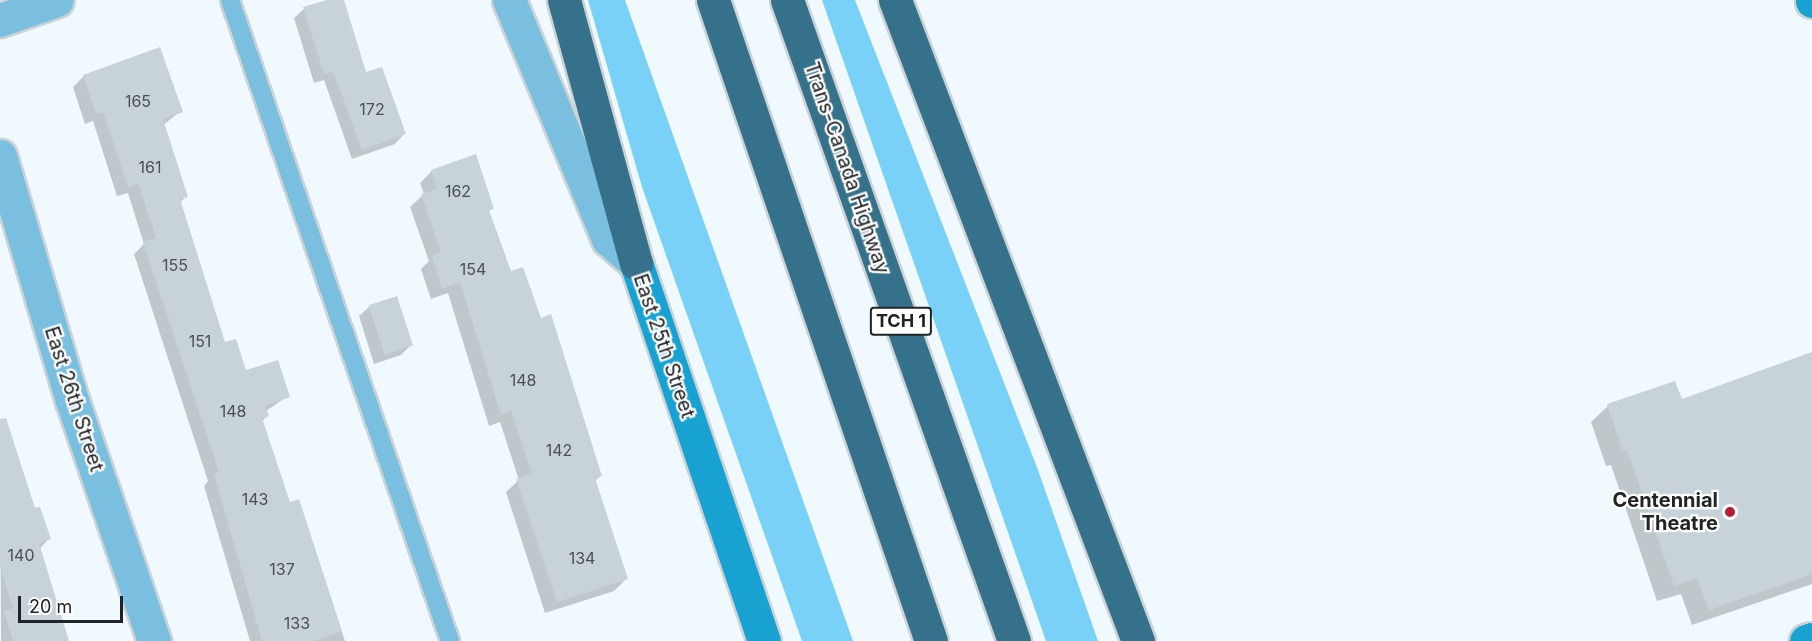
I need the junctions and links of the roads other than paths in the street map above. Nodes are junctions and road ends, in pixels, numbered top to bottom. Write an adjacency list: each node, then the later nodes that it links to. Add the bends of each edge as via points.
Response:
1 (57, 0): 8 (street)
2 (230, 0): 14 (lane)
3 (509, 0): 10 (street, East 25th Street, via 608,239)
4 (564, 0): 10 (highway)
5 (713, 0): 15 (highway)
6 (788, 0): 16 (highway, Trans-Canada Highway / TCH 1)
7 (895, 0): 17 (highway)
8 (0, 20)
9 (0, 156): 13 (street, East 26th Street, via 72,400)
10 (636, 263): 12 (street, East 25th Street)
11 (1812, 639): 18 (street)
12 (763, 640)
13 (154, 641)
14 (450, 641)
15 (931, 641)
16 (1014, 641)
17 (1138, 641)
18 (1806, 641)

